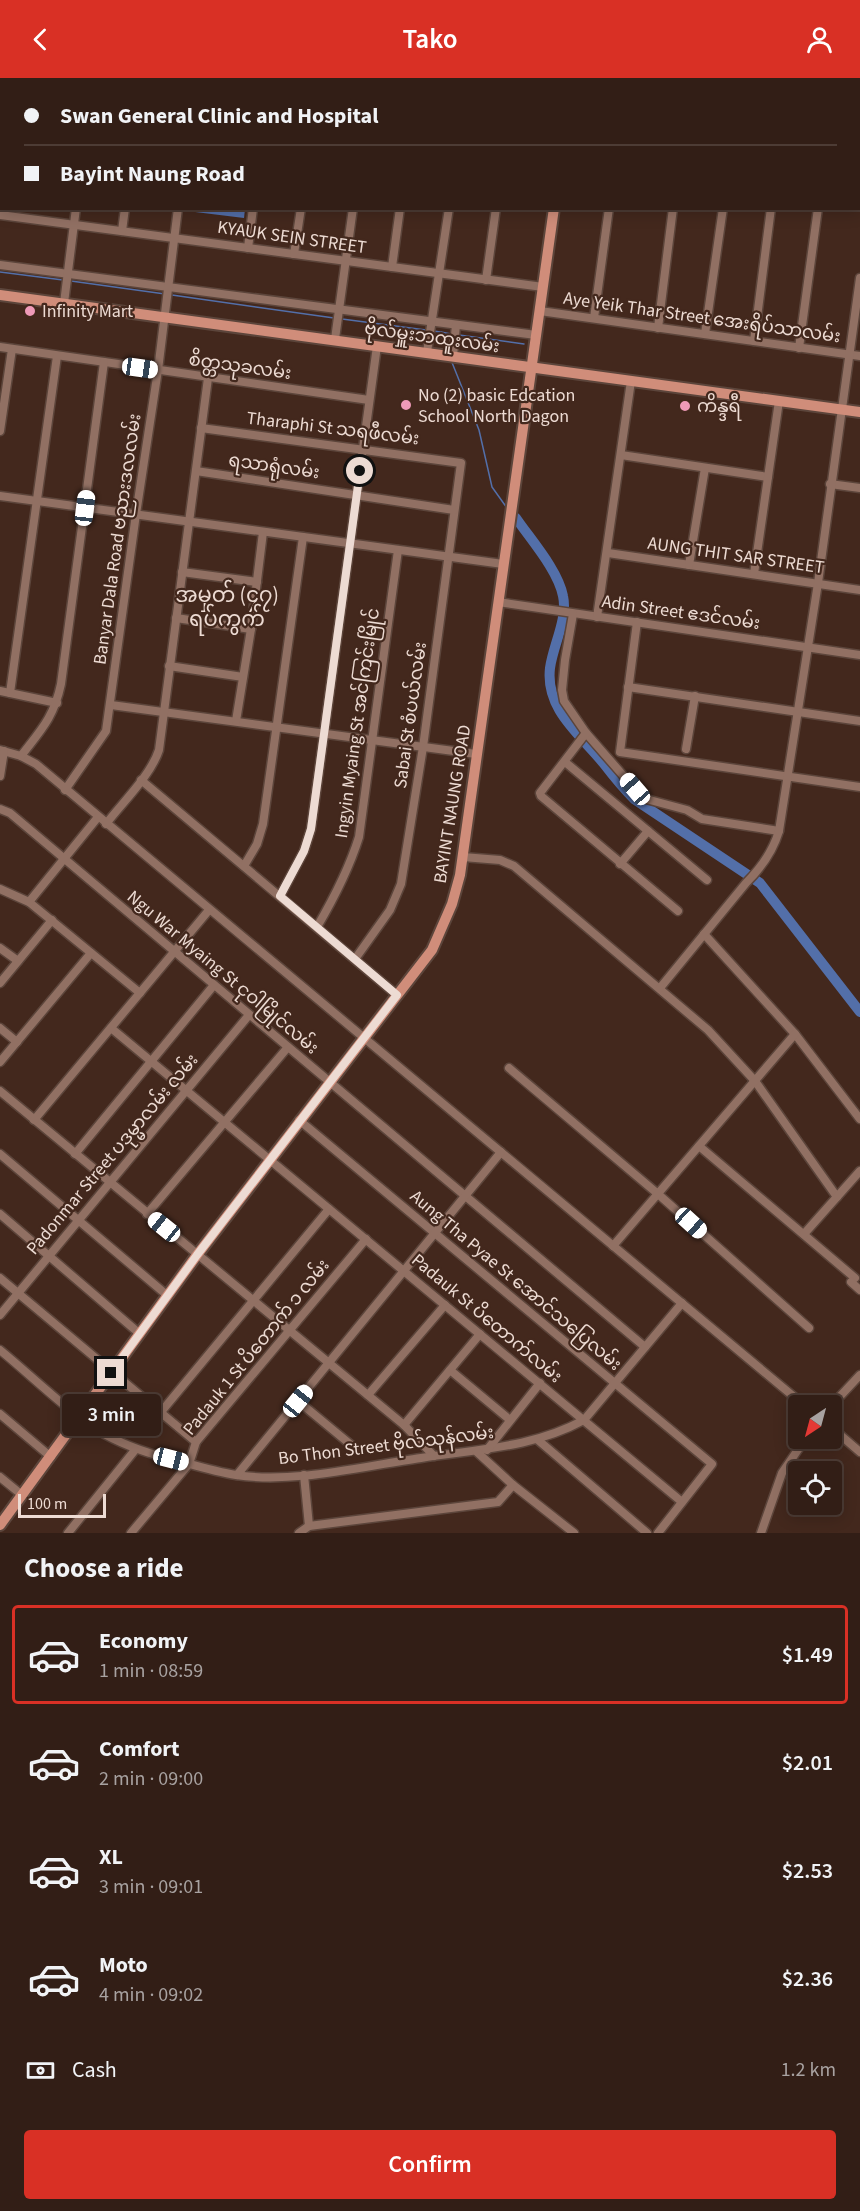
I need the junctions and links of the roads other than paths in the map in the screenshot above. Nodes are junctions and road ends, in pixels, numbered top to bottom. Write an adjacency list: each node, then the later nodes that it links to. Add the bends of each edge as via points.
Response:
1 (28, 210): 18 (street)
2 (76, 210): 19 (street)
3 (125, 210): 20 (street)
4 (178, 210): 21 (street, Banyar Dala Road ဗညားဒလလမ်း)
5 (254, 210): 22 (street)
6 (301, 210): 23 (street)
7 (353, 210): 24 (street)
8 (400, 210): 26 (street)
9 (449, 210): 27 (street)
10 (496, 210): 30 (street)
11 (554, 210): 32 (main road, BAYINT NAUNG ROAD)
12 (609, 210): 38 (street)
13 (673, 210): 41 (street)
14 (723, 210): 42 (street)
15 (771, 210): 45 (street)
16 (818, 210): 49 (street)
17 (0, 215): 18 (street, KYAUK SEIN STREET)
18 (27, 219): 19 (street, KYAUK SEIN STREET)
19 (73, 225): 20 (street, KYAUK SEIN STREET); 29 (street)
20 (122, 231): 21 (street, KYAUK SEIN STREET)
21 (174, 238): 22 (street, KYAUK SEIN STREET); 31 (street, Banyar Dala Road ဗညားဒလလမ်း)
22 (248, 248): 23 (street, KYAUK SEIN STREET)
23 (294, 254): 24 (street, KYAUK SEIN STREET)
24 (346, 261): 26 (street, KYAUK SEIN STREET); 35 (street)
25 (0, 265): 29 (street)
26 (392, 267): 27 (street, KYAUK SEIN STREET)
27 (439, 273): 30 (street, KYAUK SEIN STREET); 39 (street)
28 (860, 278): 52 (street)
29 (66, 279): 31 (street); 34 (street)
30 (486, 280): 32 (street, KYAUK SEIN STREET)
31 (168, 286): 35 (street); 37 (street, Banyar Dala Road ဗညားဒလလမ်း)
32 (543, 287): 36 (main road, BAYINT NAUNG ROAD)
33 (0, 295): 34 (main road, ဗိုလ်မှူးဘထူးလမ်း)
34 (64, 303): 37 (main road, ဗိုလ်မှူးဘထူးလမ်း)
35 (339, 310): 39 (street); 44 (street)
36 (540, 311): 38 (street, Aye Yeik Thar Street အေးရိပ်သာလမ်း); 43 (main road, BAYINT NAUNG ROAD)
37 (164, 317): 44 (main road, ဗိုလ်မှူးဘထူးလမ်း); 57 (street, Banyar Dala Road ဗညားဒလလမ်း)
38 (594, 318): 41 (street, Aye Yeik Thar Street အေးရိပ်သာလမ်း)
39 (432, 324): 40 (street); 48 (street)
40 (456, 327): 43 (street); 51 (street)
41 (658, 328): 42 (street, Aye Yeik Thar Street အေးရိပ်သာလမ်း)
42 (705, 334): 45 (street, Aye Yeik Thar Street အေးရိပ်သာလမ်း)
43 (536, 335): 56 (main road, BAYINT NAUNG ROAD)
44 (335, 339): 46 (main road, ဗိုလ်မှူးဘထူးလမ်း)
45 (754, 341): 49 (street, Aye Yeik Thar Street အေးရိပ်သာလမ်း)
46 (377, 346): 48 (main road, ဗိုလ်မှူးဘထူးလမ်း); 60 (street)
47 (0, 347): 50 (street, စိတ္တသုခလမ်း)
48 (428, 347): 51 (main road, ဗိုလ်မှူးဘထူးလမ်း)
49 (799, 348): 52 (street, Aye Yeik Thar Street အေးရိပ်သာလမ်း)
50 (12, 349): 53 (street, စိတ္တသုခလမ်း); 65 (street)
51 (453, 352): 56 (main road, ဗိုလ်မှူးဘထူးလမ်း)
52 (849, 355): 54 (street, Aye Yeik Thar Street အေးရိပ်သာလမ်း); 62 (street)
53 (57, 356): 55 (street, စိတ္တသုခလမ်း); 76 (street)
54 (860, 356)
55 (104, 362): 57 (street, စိတ္တသုခလမ်း); 77 (street)
56 (531, 368): 59 (main road, ဗိုလ်မှူးဘထူးလမ်း); 87 (main road, BAYINT NAUNG ROAD)
57 (159, 370): 58 (street, စိတ္တသုခလမ်း); 79 (street, Banyar Dala Road ဗညားဒလလမ်း)
58 (208, 378): 60 (street, စိတ္တသုခလမ်း); 64 (street)
59 (631, 381): 61 (main road, ဗိုလ်မှူးဘထူးလမ်း); 67 (street)
60 (369, 400): 66 (street)
61 (779, 401): 62 (main road, ဗိုလ်မှူးဘထူးလမ်း); 71 (street)
62 (843, 410): 63 (main road, ဗိုလ်မှူးဘထူးလမ်း); 72 (street)
63 (860, 412)
64 (201, 428): 66 (street, Tharaphi St သရဖီလမ်း); 70 (street)
65 (0, 431)
66 (363, 449): 68 (street, Tharaphi St သရဖီလမ်း); 74 (street)
67 (621, 455): 69 (street); 85 (street)
68 (461, 463): 78 (street, Sabai St စံပယ်လမ်း)
69 (705, 468): 71 (street); 88 (street)
70 (196, 471): 74 (street, ရသာရုံလမ်း); 80 (street)
71 (768, 477): 90 (street)
72 (830, 484): 73 (street); 92 (street)
73 (860, 488)
74 (357, 494): 78 (street, ရသာရုံလမ်း); 83 (street)
75 (0, 496): 76 (street)
76 (37, 501): 77 (street); 106 (street)
77 (85, 508): 79 (street); 108 (street)
78 (454, 510): 86 (street, Sabai St စံပယ်လမ်း)
79 (136, 514): 80 (street); 109 (street, Banyar Dala Road ဗညားဒလလမ်း)
80 (189, 521): 81 (street); 89 (street)
81 (262, 532): 82 (street); 91 (street)
82 (303, 537): 83 (street); 114 (street)
83 (350, 544): 84 (street); 115 (street)
84 (398, 550): 86 (street); 117 (street, Ingyin Myaing St အင်ကြင်းမြိုင်)
85 (608, 553): 88 (street, AUNG THIT SAR STREET); 96 (street)
86 (448, 557): 87 (street); 118 (street, Sabai St စံပယ်လမ်း)
87 (503, 564): 94 (main road, BAYINT NAUNG ROAD)
88 (690, 565): 90 (street, AUNG THIT SAR STREET)
89 (182, 572): 91 (street); 97 (street)
90 (754, 574): 92 (street, AUNG THIT SAR STREET)
91 (257, 582): 99 (street)
92 (818, 584): 93 (street, AUNG THIT SAR STREET); 100 (street)
93 (860, 590)
94 (498, 602): 95 (street, Adin Street ဧဒင်လမ်း); 121 (main road, BAYINT NAUNG ROAD)
95 (570, 614): 96 (street, Adin Street ဧဒင်လမ်း); 116 (street, via 562,690)
96 (597, 617): 98 (street, Adin Street ဧဒင်လမ်း)
97 (176, 618): 99 (street); 102 (street)
98 (637, 622): 100 (street, Adin Street ဧဒင်လမ်း); 104 (street)
99 (251, 628): 103 (street)
100 (808, 647): 101 (street, Adin Street ဧဒင်လမ်း); 110 (street)
101 (860, 655)
102 (170, 666): 103 (street); 111 (street)
103 (243, 677): 113 (street)
104 (628, 687): 107 (street); 125 (street, via 620,752)
105 (0, 691): 106 (street)
106 (10, 693): 108 (street)
107 (695, 696): 110 (street); 119 (street)
108 (57, 703): 122 (street, via 49,721)
109 (111, 705): 111 (street); 128 (street, Banyar Dala Road ဗညားဒလလမ်း, via 106,731)
110 (798, 711): 112 (street); 125 (street)
111 (164, 712): 113 (street); 126 (street, via 156,757)
112 (860, 721)
113 (236, 722): 114 (street)
114 (278, 729): 115 (street); 137 (street, via 263,825)
115 (324, 735): 117 (street); 140 (street, via 311,829)
116 (582, 739): 123 (street); 133 (street, via 646,799 687,810 702,819)
117 (373, 740): 118 (street); 145 (street, Ingyin Myaing St အင်ကြင်းမြိုင်, via 359,837 334,899)
118 (423, 747): 121 (street); 150 (street, Sabai St စံပယ်လမ်း, via 401,884 390,910)
119 (686, 749)
120 (2, 751): 122 (street); 124 (street)
121 (476, 754): 134 (main road, BAYINT NAUNG ROAD)
122 (21, 756): 128 (street)
123 (565, 762): 132 (street); 136 (street, via 541,796)
124 (0, 776)
125 (788, 776): 127 (street); 133 (street)
126 (141, 780): 131 (street); 137 (street)
127 (860, 787)
128 (65, 790): 130 (street)
129 (0, 809): 135 (street, Ngu War Myaing St ငုဝါမြိုင်လမ်း, via 10,813)
130 (98, 817): 131 (street); 135 (street)
131 (106, 824): 142 (street)
132 (648, 831): 136 (street); 138 (street)
133 (779, 831): 146 (street, via 759,871)
134 (463, 856): 154 (street, via 500,860 514,866); 156 (main road, BAYINT NAUNG ROAD, via 452,904 432,950)
135 (65, 860): 141 (street); 148 (street, Ngu War Myaing St ငုဝါမြိုင်လမ်း)
136 (620, 864): 143 (street)
137 (244, 867): 140 (street)
138 (707, 880)
139 (0, 890): 141 (street)
140 (280, 896): 145 (street)
141 (29, 902): 144 (street)
142 (209, 910): 148 (street); 161 (street)
143 (678, 911)
144 (52, 920): 149 (street); 151 (street)
145 (317, 927): 150 (street)
146 (704, 934): 154 (street); 160 (street)
147 (0, 948): 151 (street)
148 (174, 952): 153 (street, Ngu War Myaing St ငုဝါမြိုင်လမ်း); 155 (street)
149 (91, 953): 155 (street); 162 (street)
150 (355, 959): 156 (street)
151 (18, 961): 152 (street)
152 (0, 983)
153 (214, 985): 157 (street, Ngu War Myaing St ငုဝါမြိုင်လမ်း); 164 (street)
154 (660, 988): 167 (street, via 708,1030)
155 (140, 993): 159 (street)
156 (397, 995): 161 (main road, BAYINT NAUNG ROAD)
157 (249, 1015): 163 (street, Ngu War Myaing St ငုဝါမြိုင်လမ်း); 169 (street, Padonmar Street ပဒုမ္မာလမ်း လမ်း)
158 (0, 1028): 162 (street)
159 (111, 1028): 164 (street, Padauk St ပိတောက်လမ်း); 172 (street)
160 (795, 1034): 167 (street); 171 (street)
161 (363, 1037): 168 (main road, BAYINT NAUNG ROAD); 176 (street)
162 (17, 1042): 165 (street)
163 (288, 1047): 168 (street, Ngu War Myaing St ငုဝါမြိုင်လမ်း); 174 (street)
164 (151, 1061): 169 (street, Padauk St ပိတောက်လမ်း); 178 (street)
165 (0, 1062)
166 (509, 1068): 182 (street)
167 (754, 1081): 175 (street); 184 (street)
168 (329, 1082): 173 (main road, BAYINT NAUNG ROAD); 183 (street, Ngu War Myaing St ငုဝါမြိုင်လမ်း)
169 (186, 1090): 174 (street, Padauk St ပိတောက်လမ်း); 181 (street, Padonmar Street ပဒုမ္မာလမ်း လမ်း)
170 (0, 1092): 172 (street)
171 (860, 1119)
172 (34, 1120): 178 (street)
173 (299, 1120): 179 (main road, BAYINT NAUNG ROAD); 189 (street, Aung Tha Pyae St အောင်သပြေလမ်း)
174 (225, 1122): 179 (street, Padauk St ပိတောက်လမ်း); 187 (street)
175 (699, 1146): 182 (street); 190 (street)
176 (501, 1152): 183 (street); 192 (street)
177 (0, 1154): 188 (street)
178 (75, 1154): 181 (street)
179 (270, 1160): 185 (street, Padauk St ပိတောက်လမ်း); 193 (main road, BAYINT NAUNG ROAD)
180 (860, 1172): 184 (street)
181 (110, 1183): 187 (street); 188 (street, Padonmar Street ပဒုမ္မာလမ်း လမ်း)
182 (658, 1194): 192 (street); 204 (street)
183 (465, 1196): 189 (street); 208 (street, Ngu War Myaing St ငုဝါမြိုင်လမ်း)
184 (837, 1197): 190 (street)
185 (329, 1209): 191 (street, Padauk St ပိတောက်လမ်း); 200 (street)
186 (0, 1214): 194 (street)
187 (147, 1214): 193 (street)
188 (78, 1220): 194 (street, Padonmar Street ပဒုမ္မာလမ်း လမ်း); 199 (street)
189 (435, 1233): 195 (street); 215 (street, Aung Tha Pyae St အောင်သပြေလမ်း)
190 (804, 1234): 197 (street)
191 (366, 1239): 195 (street, Padauk St ပိတောက်လမ်း); 205 (street, Padauk 1 St ပိတောက် ၁ လမ်း)
192 (613, 1245): 201 (street)
193 (197, 1255): 199 (main road, BAYINT NAUNG ROAD); 200 (street)
194 (49, 1256): 198 (street, Padonmar Street ပဒုမ္မာလမ်း လမ်း); 206 (street)
195 (404, 1271): 202 (street, Padauk St ပိတောက်လမ်း); 210 (street)
196 (0, 1278): 198 (street)
197 (860, 1290)
198 (18, 1293): 203 (street, Padonmar Street ပဒုမ္မာလမ်း လမ်း); 212 (street)
199 (168, 1296): 206 (main road, BAYINT NAUNG ROAD)
200 (254, 1299): 205 (street); 220 (street)
201 (682, 1303): 208 (street, Bo Thon Street ဗိုလ်သုန်လမ်း); 217 (street)
202 (445, 1305): 207 (street, Padauk St ပိတောက်လမ်း); 216 (street)
203 (0, 1315)
204 (809, 1328)
205 (289, 1329): 210 (street); 228 (street, Padauk 1 St ပိတောက် ၁ လမ်း)
206 (140, 1334): 212 (main road, BAYINT NAUNG ROAD)
207 (480, 1334): 211 (street); 214 (street, Padauk St ပိတောက်လမ်း)
208 (645, 1347): 215 (street, Bo Thon Street ဗိုလ်သုန်လမ်း)
209 (0, 1350): 222 (street, Bo Thon Street ဗိုလ်သုန်လမ်း)
210 (328, 1363): 216 (street); 219 (street)
211 (450, 1370): 223 (street); 225 (street)
212 (111, 1373): 220 (street); 222 (main road, BAYINT NAUNG ROAD)
213 (860, 1375): 218 (street)
214 (540, 1383): 223 (street); 224 (street, Padauk St ပိတောက်လမ်း)
215 (615, 1384): 224 (street, Bo Thon Street ဗိုလ်သုန်လမ်း); 243 (street, Aung Tha Pyae St အောင်သပြေလမ်း, via 712,1464)
216 (368, 1395): 225 (street)
217 (792, 1395)
218 (841, 1395)
219 (298, 1401): 229 (street); 238 (street)
220 (161, 1412): 228 (street)
221 (0, 1414): 236 (street)
222 (81, 1417): 231 (street, Bo Thon Street ဗိုလ်သုန်လမ်း); 236 (main road, BAYINT NAUNG ROAD)
223 (510, 1420): 232 (street)
224 (584, 1420): 227 (street, Bo Thon Street ဗိုလ်သုန်လမ်း); 243 (street, Padauk St ပိတောက်လမ်း)
225 (404, 1425): 235 (street)
226 (842, 1436): 234 (street)
227 (538, 1440): 232 (street, Bo Thon Street ဗိုလ်သုန်လမ်း); 250 (street)
228 (196, 1442): 237 (street, Padauk 1 St ပိတောက် ၁ လမ်း)
229 (356, 1449)
230 (798, 1449): 252 (street, via 782,1473)
231 (135, 1450): 237 (street, Bo Thon Street ဗိုလ်သုန်လမ်း); 246 (street)
232 (487, 1450): 233 (street, Bo Thon Street ဗိုလ်သုန်လမ်း)
233 (477, 1452): 235 (street, Bo Thon Street ဗိုလ်သုန်လမ်း); 241 (street)
234 (860, 1452)
235 (434, 1456): 239 (street, Bo Thon Street ဗိုလ်သုန်လမ်း)
236 (51, 1457): 242 (main road, BAYINT NAUNG ROAD)
237 (189, 1464): 238 (street, Bo Thon Street ဗိုလ်သုန်လမ်း); 247 (street, Padauk 1 St ပိတောက် ၁ လမ်း)
238 (237, 1475): 239 (street, Bo Thon Street ဗိုလ်သုန်လမ်း)
239 (304, 1475): 245 (street)
240 (0, 1477): 242 (street)
241 (513, 1485): 245 (street, via 498,1502); 249 (street)
242 (22, 1496): 244 (main road, BAYINT NAUNG ROAD)
243 (682, 1502): 251 (street)
244 (0, 1525)
245 (309, 1526): 248 (street)
246 (68, 1533)
247 (131, 1533)
248 (299, 1533)
249 (574, 1533)
250 (646, 1533)
251 (658, 1533)
252 (761, 1533)

